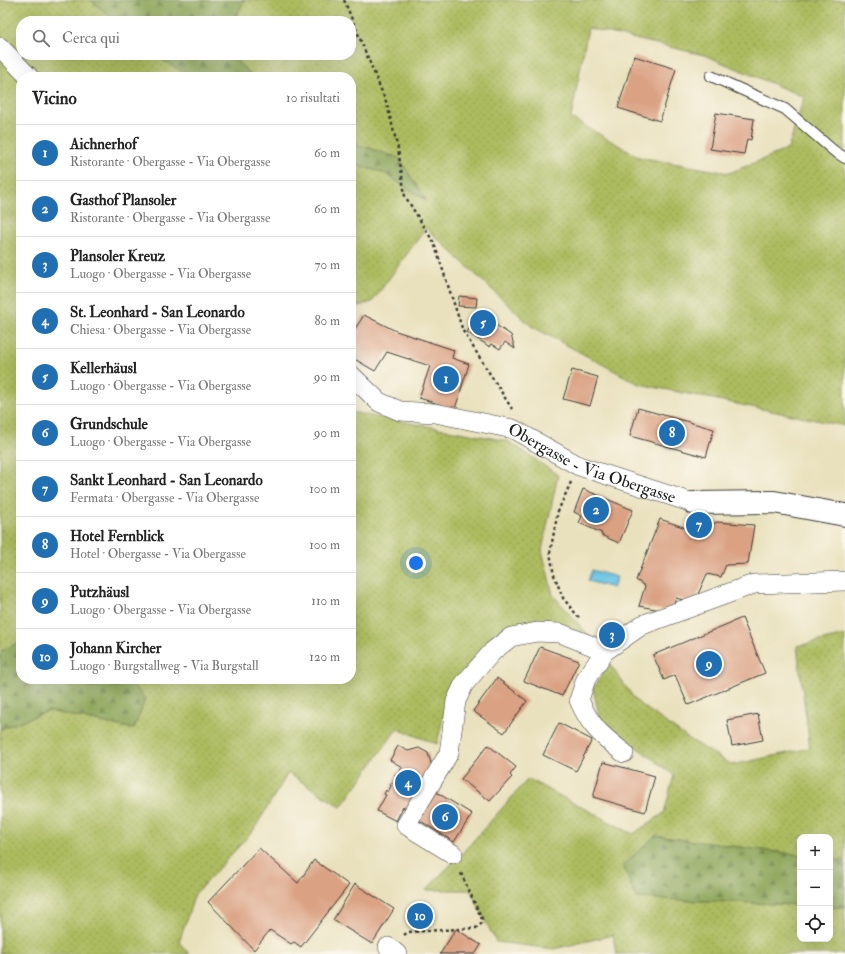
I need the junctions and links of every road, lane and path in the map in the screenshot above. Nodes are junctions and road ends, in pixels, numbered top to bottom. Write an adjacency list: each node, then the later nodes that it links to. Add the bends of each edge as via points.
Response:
1 (344, 0): 2 (path)
2 (351, 16)
3 (356, 28): 9 (path, via 388,104 405,196 434,243 463,331 518,419)
4 (0, 47): 5 (street)
5 (24, 72)
6 (711, 76): 7 (lane, via 785,109)
7 (845, 158)
8 (356, 380): 9 (street, Obergasse - Via Obergasse, via 379,402 400,411 436,413)
9 (513, 429): 10 (street, Obergasse - Via Obergasse)
10 (579, 466): 11 (street, Obergasse - Via Obergasse); 14 (path, via 558,511 550,553 554,575 563,598)
11 (693, 503): 12 (street, Obergasse - Via Obergasse, via 774,502)
12 (845, 515)
13 (845, 582): 15 (street, via 754,584 642,625)
14 (582, 622)
15 (605, 651): 16 (street, via 586,679 579,700 586,717); 17 (street, via 560,633 537,632 511,637 493,651 464,684 456,701 449,753 406,825)
16 (624, 753)
17 (453, 854): 18 (path, via 482,919 481,924 476,928 408,932)
18 (392, 951)

